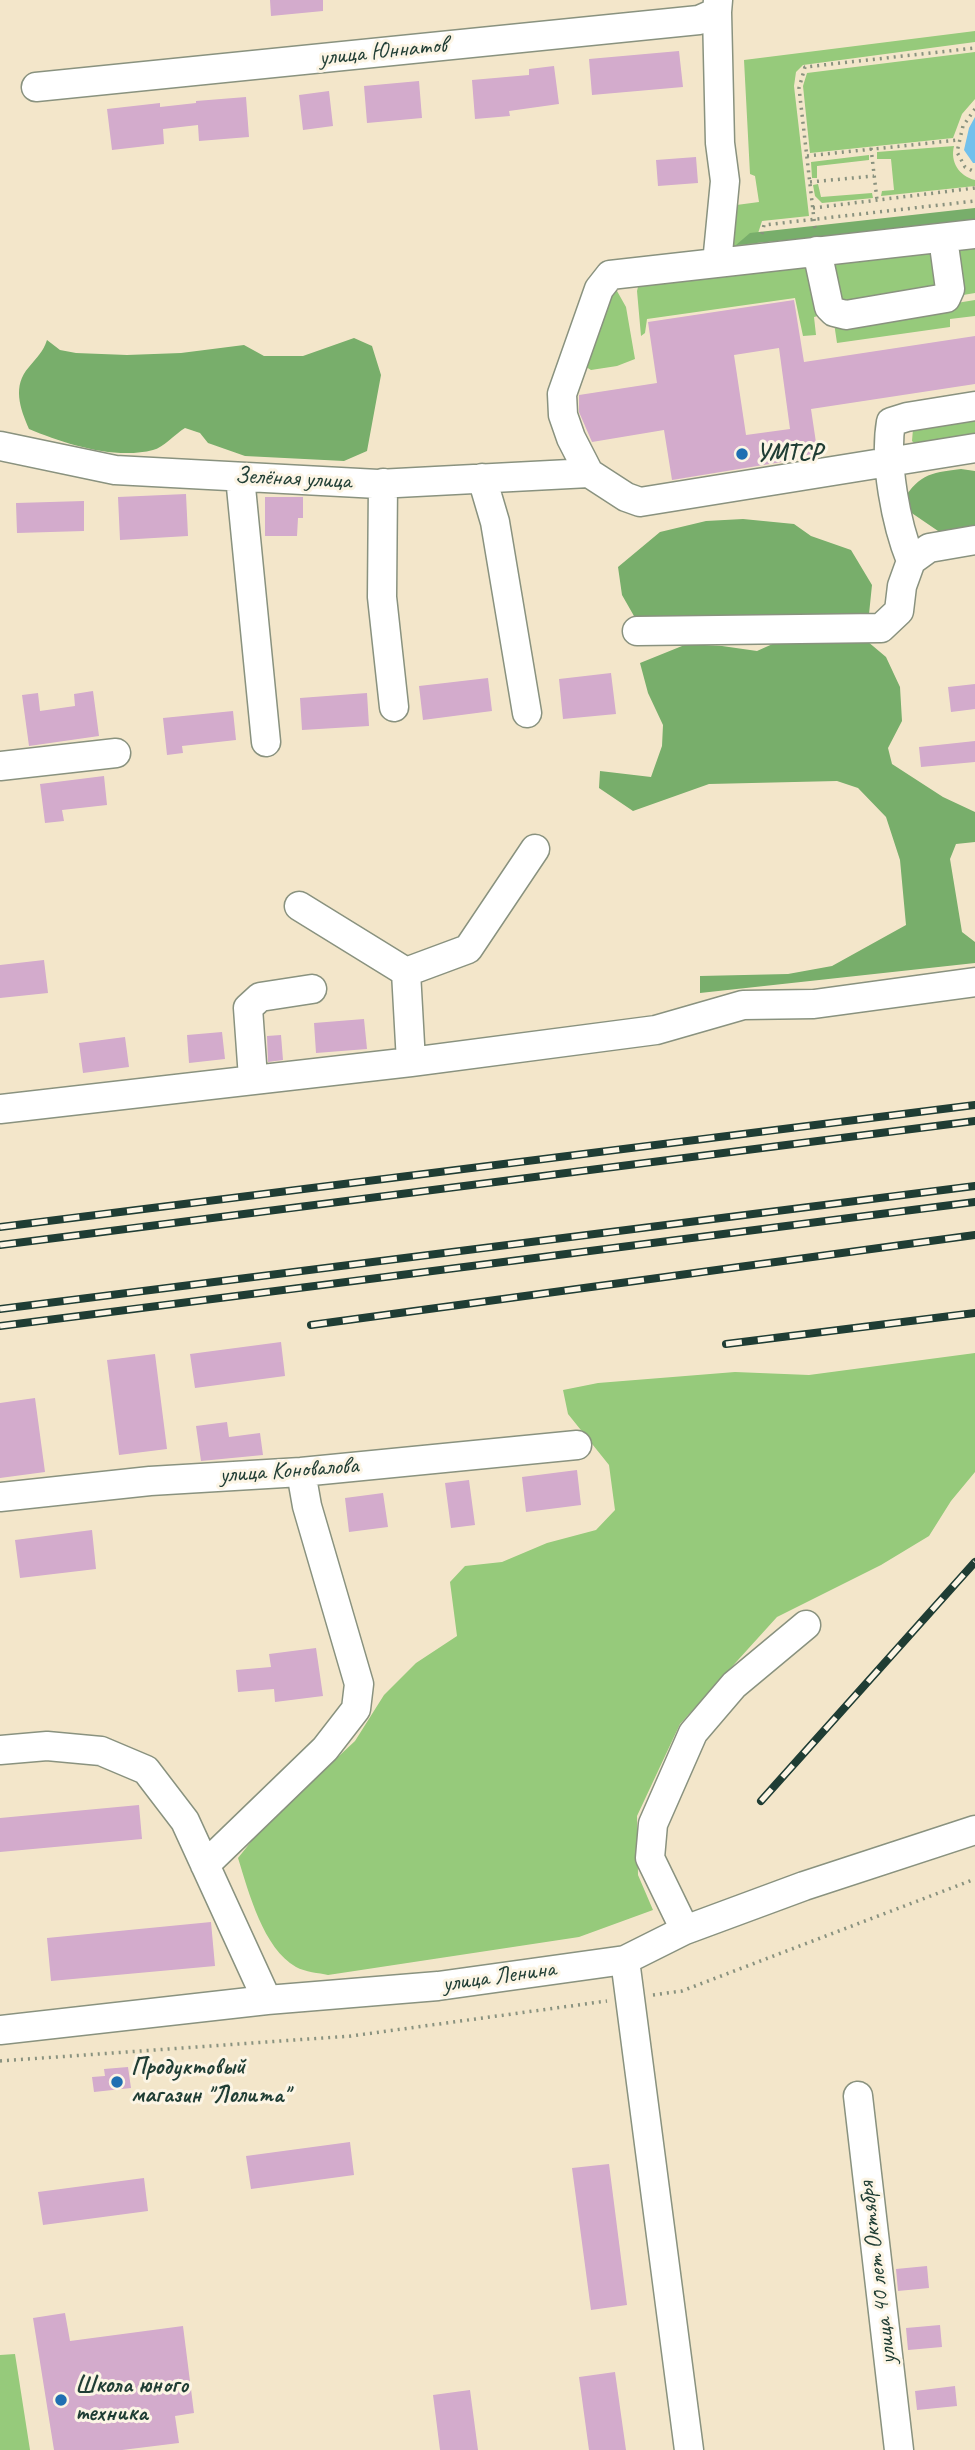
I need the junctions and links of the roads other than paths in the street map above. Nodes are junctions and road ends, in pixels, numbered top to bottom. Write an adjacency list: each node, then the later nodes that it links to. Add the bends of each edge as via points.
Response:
1 (717, 6): 2 (street, улица Юннатов, via 699,20); 6 (street, via 719,129 725,181)
2 (36, 87)
3 (975, 234): 4 (street)
4 (943, 238): 5 (street); 5 (street, via 950,289 946,298 846,315 829,307)
5 (817, 251): 6 (street)
6 (717, 263): 11 (street, via 610,275 599,289 562,394 562,415)
7 (975, 406): 10 (street, via 891,422)
8 (0, 446): 12 (street, Зелёная улица, via 115,470)
9 (975, 448): 10 (street)
10 (890, 461): 11 (street, via 640,502); 16 (street, via 900,533)
11 (589, 473): 13 (street, Зелёная улица)
12 (240, 477): 14 (street, Зелёная улица); 20 (street)
13 (482, 478): 14 (street, Зелёная улица); 19 (street, via 495,522)
14 (383, 483): 18 (street, via 382,597)
15 (975, 540): 16 (street, via 929,548)
16 (911, 561): 17 (street, via 899,611 881,628)
17 (637, 631)
18 (394, 707)
19 (527, 713)
20 (266, 742)
21 (116, 752): 22 (street)
22 (0, 766)
23 (534, 849): 25 (street, via 468,949)
24 (299, 906): 25 (street)
25 (406, 972): 28 (street)
26 (975, 982): 28 (street, via 814,1004 743,1005 656,1030)
27 (312, 989): 29 (street, via 260,997 248,1008)
28 (411, 1062): 29 (street)
29 (253, 1078): 30 (street)
30 (0, 1109)
31 (577, 1445): 32 (street, улица Коновалова)
32 (301, 1472): 33 (street, улица Коновалова, via 150,1481); 37 (street, via 359,1684 356,1709 325,1749)
33 (0, 1497)
34 (806, 1625): 38 (street, via 734,1685 693,1733 653,1824 650,1858)
35 (0, 1750): 37 (street, via 47,1746 101,1751 146,1770 185,1821)
36 (975, 1830): 38 (street, улица Ленина)
37 (205, 1865): 40 (street)
38 (685, 1930): 39 (street, улица Ленина)
39 (625, 1960): 40 (street, улица Ленина, via 438,1986); 43 (street)
40 (267, 2000): 41 (street, улица Ленина)
41 (0, 2030)
42 (858, 2096): 44 (street, улица 40 лет Октября)
43 (689, 2450)
44 (899, 2450)

